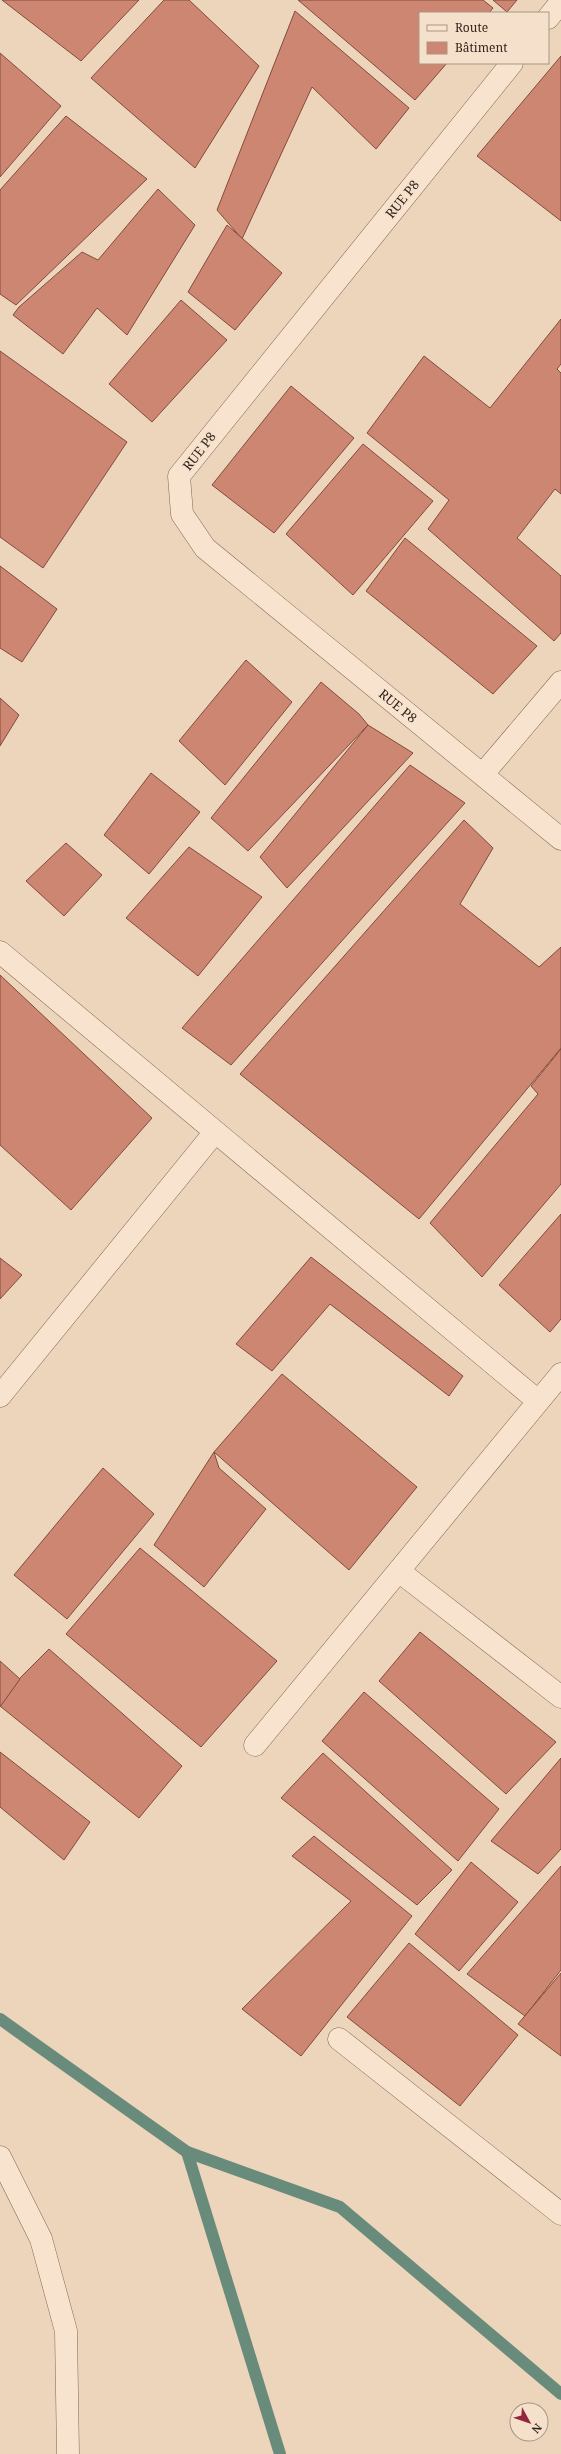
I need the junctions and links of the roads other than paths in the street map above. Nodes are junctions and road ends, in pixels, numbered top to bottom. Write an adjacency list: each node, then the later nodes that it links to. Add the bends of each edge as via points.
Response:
1 (561, 2): 2 (street)
2 (549, 17)
3 (511, 64): 5 (street, RUE P8, via 179,476 182,514 205,548)
4 (561, 682): 5 (street)
5 (483, 774): 6 (street, RUE P8)
6 (561, 839)
7 (0, 952): 8 (street)
8 (215, 1132): 10 (street); 11 (street)
9 (561, 1374): 11 (street)
10 (0, 1396)
11 (538, 1401): 12 (street)
12 (400, 1572): 13 (street); 14 (street)
13 (561, 1697)
14 (255, 1746)
15 (339, 2039): 17 (street)
16 (0, 2157): 18 (street, via 41,2239 66,2331)
17 (561, 2214)
18 (68, 2454)

